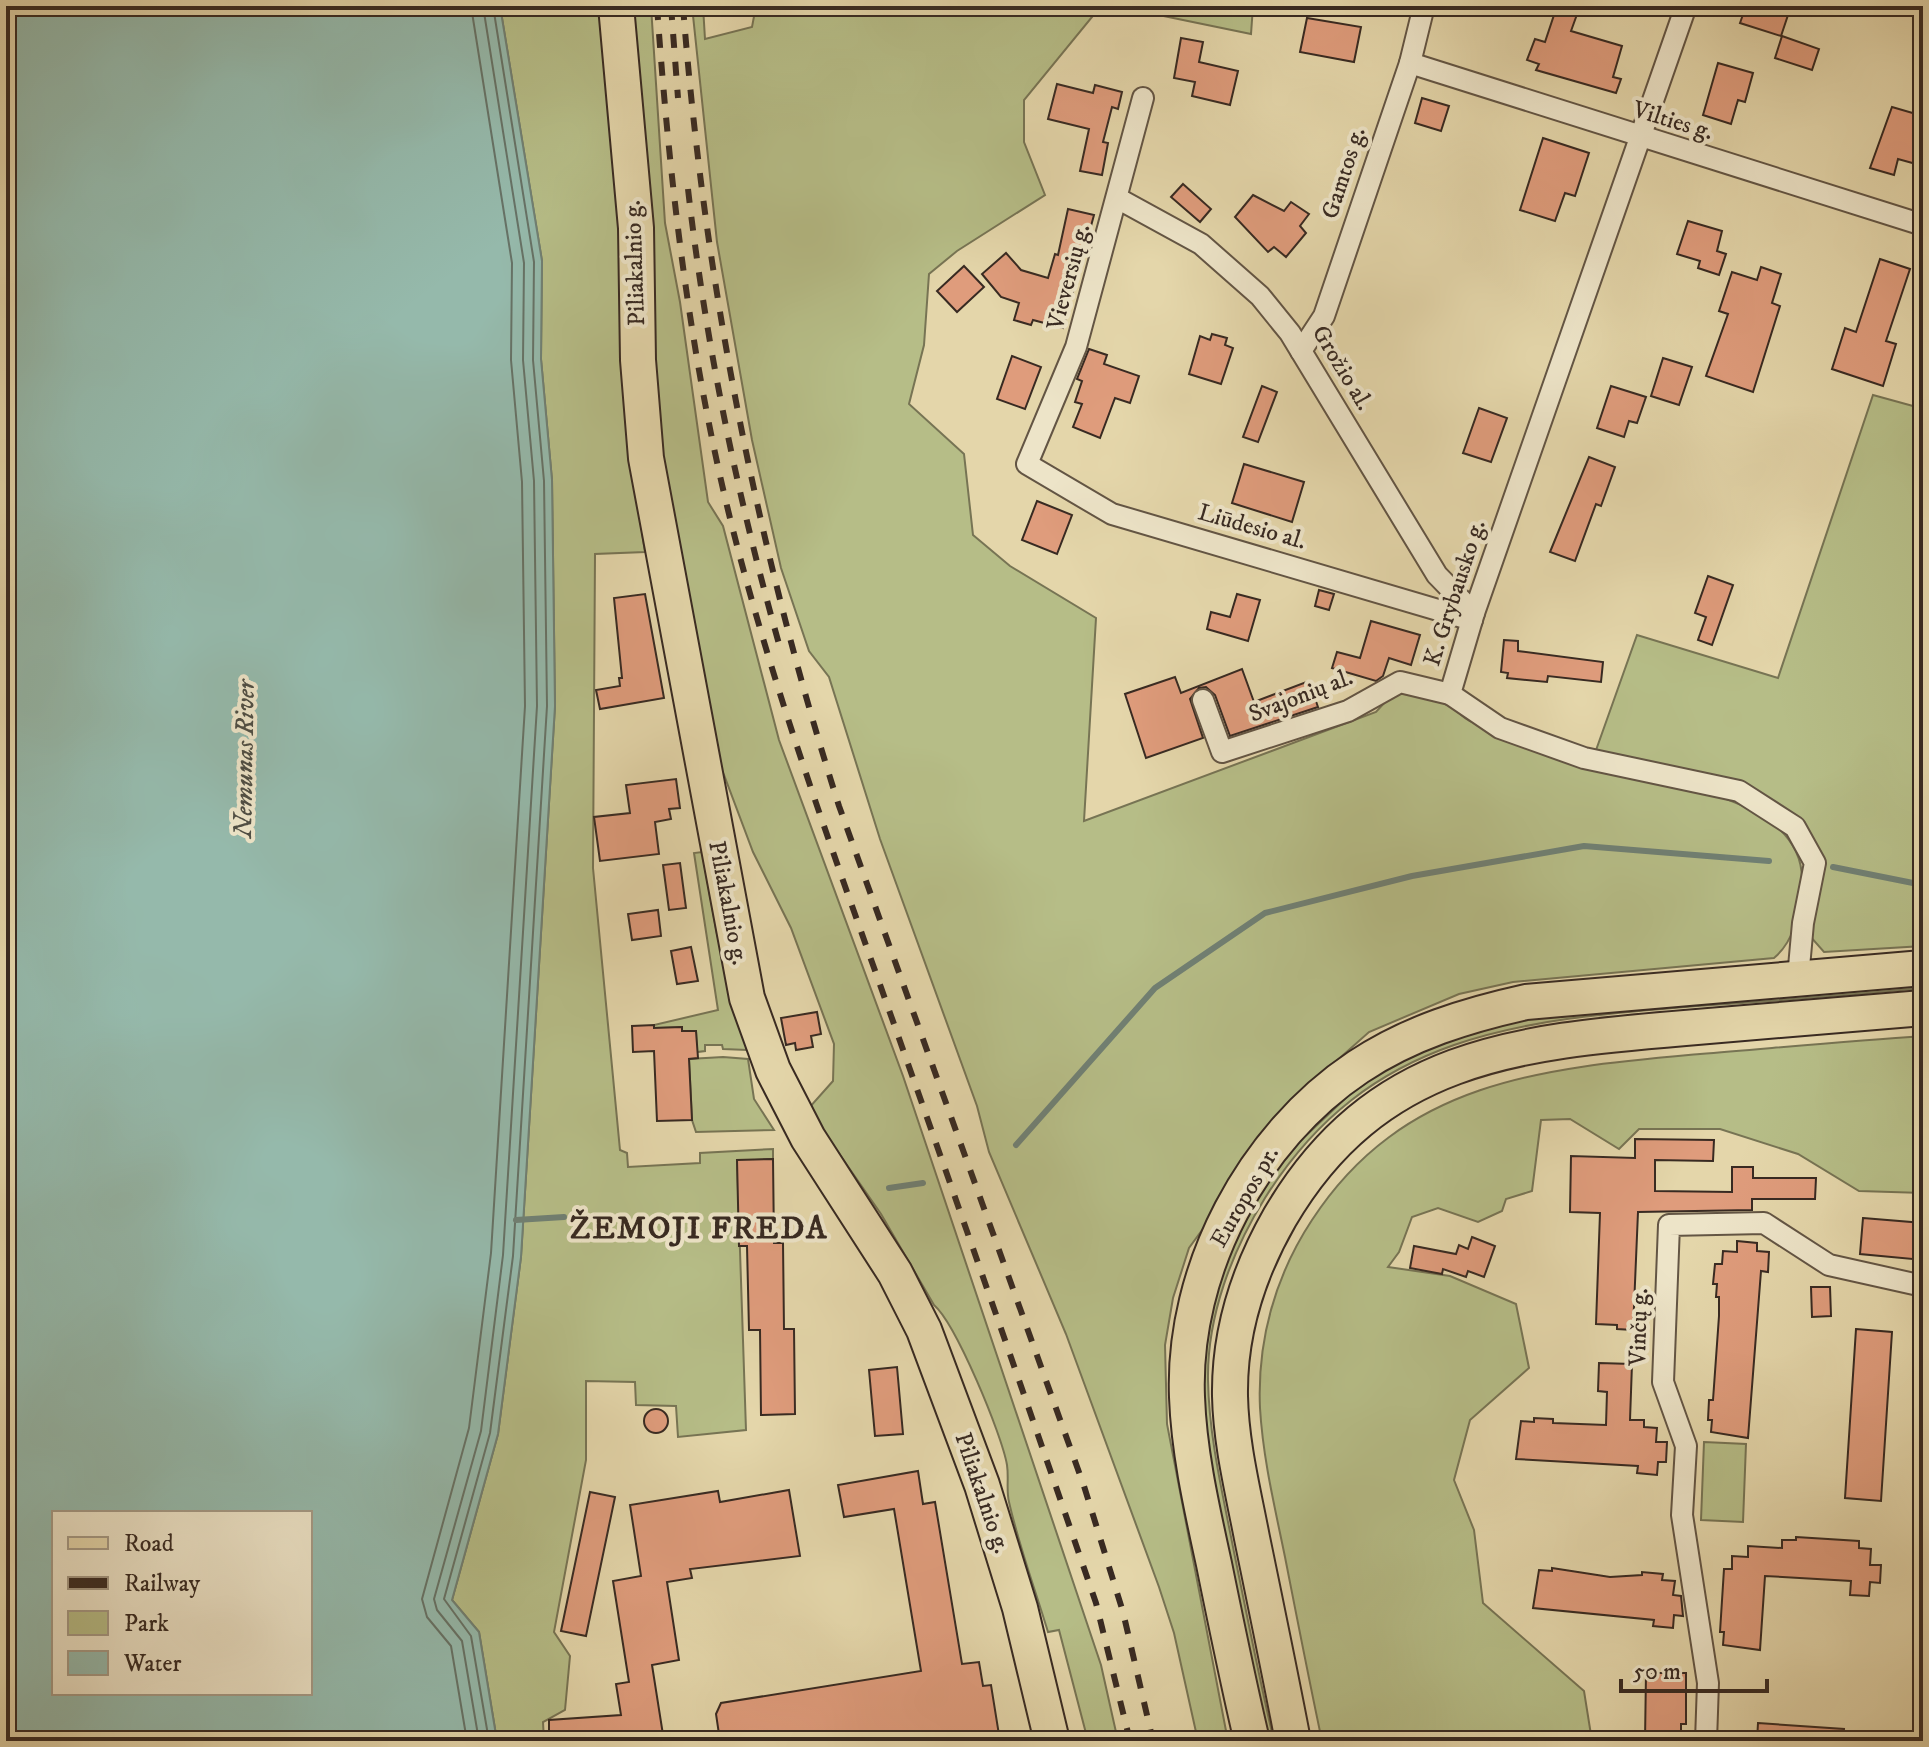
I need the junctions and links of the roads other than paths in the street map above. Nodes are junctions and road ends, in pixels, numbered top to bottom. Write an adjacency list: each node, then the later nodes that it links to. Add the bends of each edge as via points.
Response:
1 (616, 6): 18 (main road, Piliakalnio g., via 636,228 646,458 747,998 773,1070 808,1138 895,1273 924,1330 1020,1608)
2 (1424, 6): 4 (street, Gamtos g.)
3 (1686, 6): 6 (street, K. Grybausko g.)
4 (1410, 63): 6 (street, Vilties g.); 9 (street, Gamtos g., via 1324,316)
5 (1143, 98): 7 (street, Vieversių g.)
6 (1641, 139): 8 (street, Vilties g.); 11 (street, K. Grybausko g.)
7 (1117, 198): 9 (street, Grožio al., via 1201,244 1260,296); 10 (street, Vieversių g., via 1076,347)
8 (1923, 225)
9 (1301, 351): 11 (street, Grožio al., via 1437,575)
10 (1027, 464): 11 (street, Liūdesio al., via 1112,514)
11 (1473, 616): 12 (street, K. Grybausko g.)
12 (1450, 694): 13 (street, Svajonių al., via 1400,682 1348,711 1222,752); 15 (street, K. Grybausko g., via 1500,728 1584,758 1739,791 1795,827 1815,863)
13 (1203, 700)
14 (1923, 968): 15 (main road, Europos pr.)
15 (1798, 978): 19 (main road, Europos pr., via 1486,1010 1431,1029 1356,1068 1278,1140 1227,1221 1195,1304 1187,1352 1191,1443)
16 (1923, 1008): 20 (main road, Europos pr., via 1590,1036 1503,1050 1405,1090 1328,1149 1291,1199 1250,1278 1237,1326 1230,1393 1237,1459)
17 (1923, 1286): 21 (street, Vinčų g., via 1829,1265 1764,1223 1669,1225 1663,1382 1686,1446 1682,1515 1708,1683)
18 (1052, 1741)
19 (1252, 1741)
20 (1293, 1741)
21 (1706, 1741)

